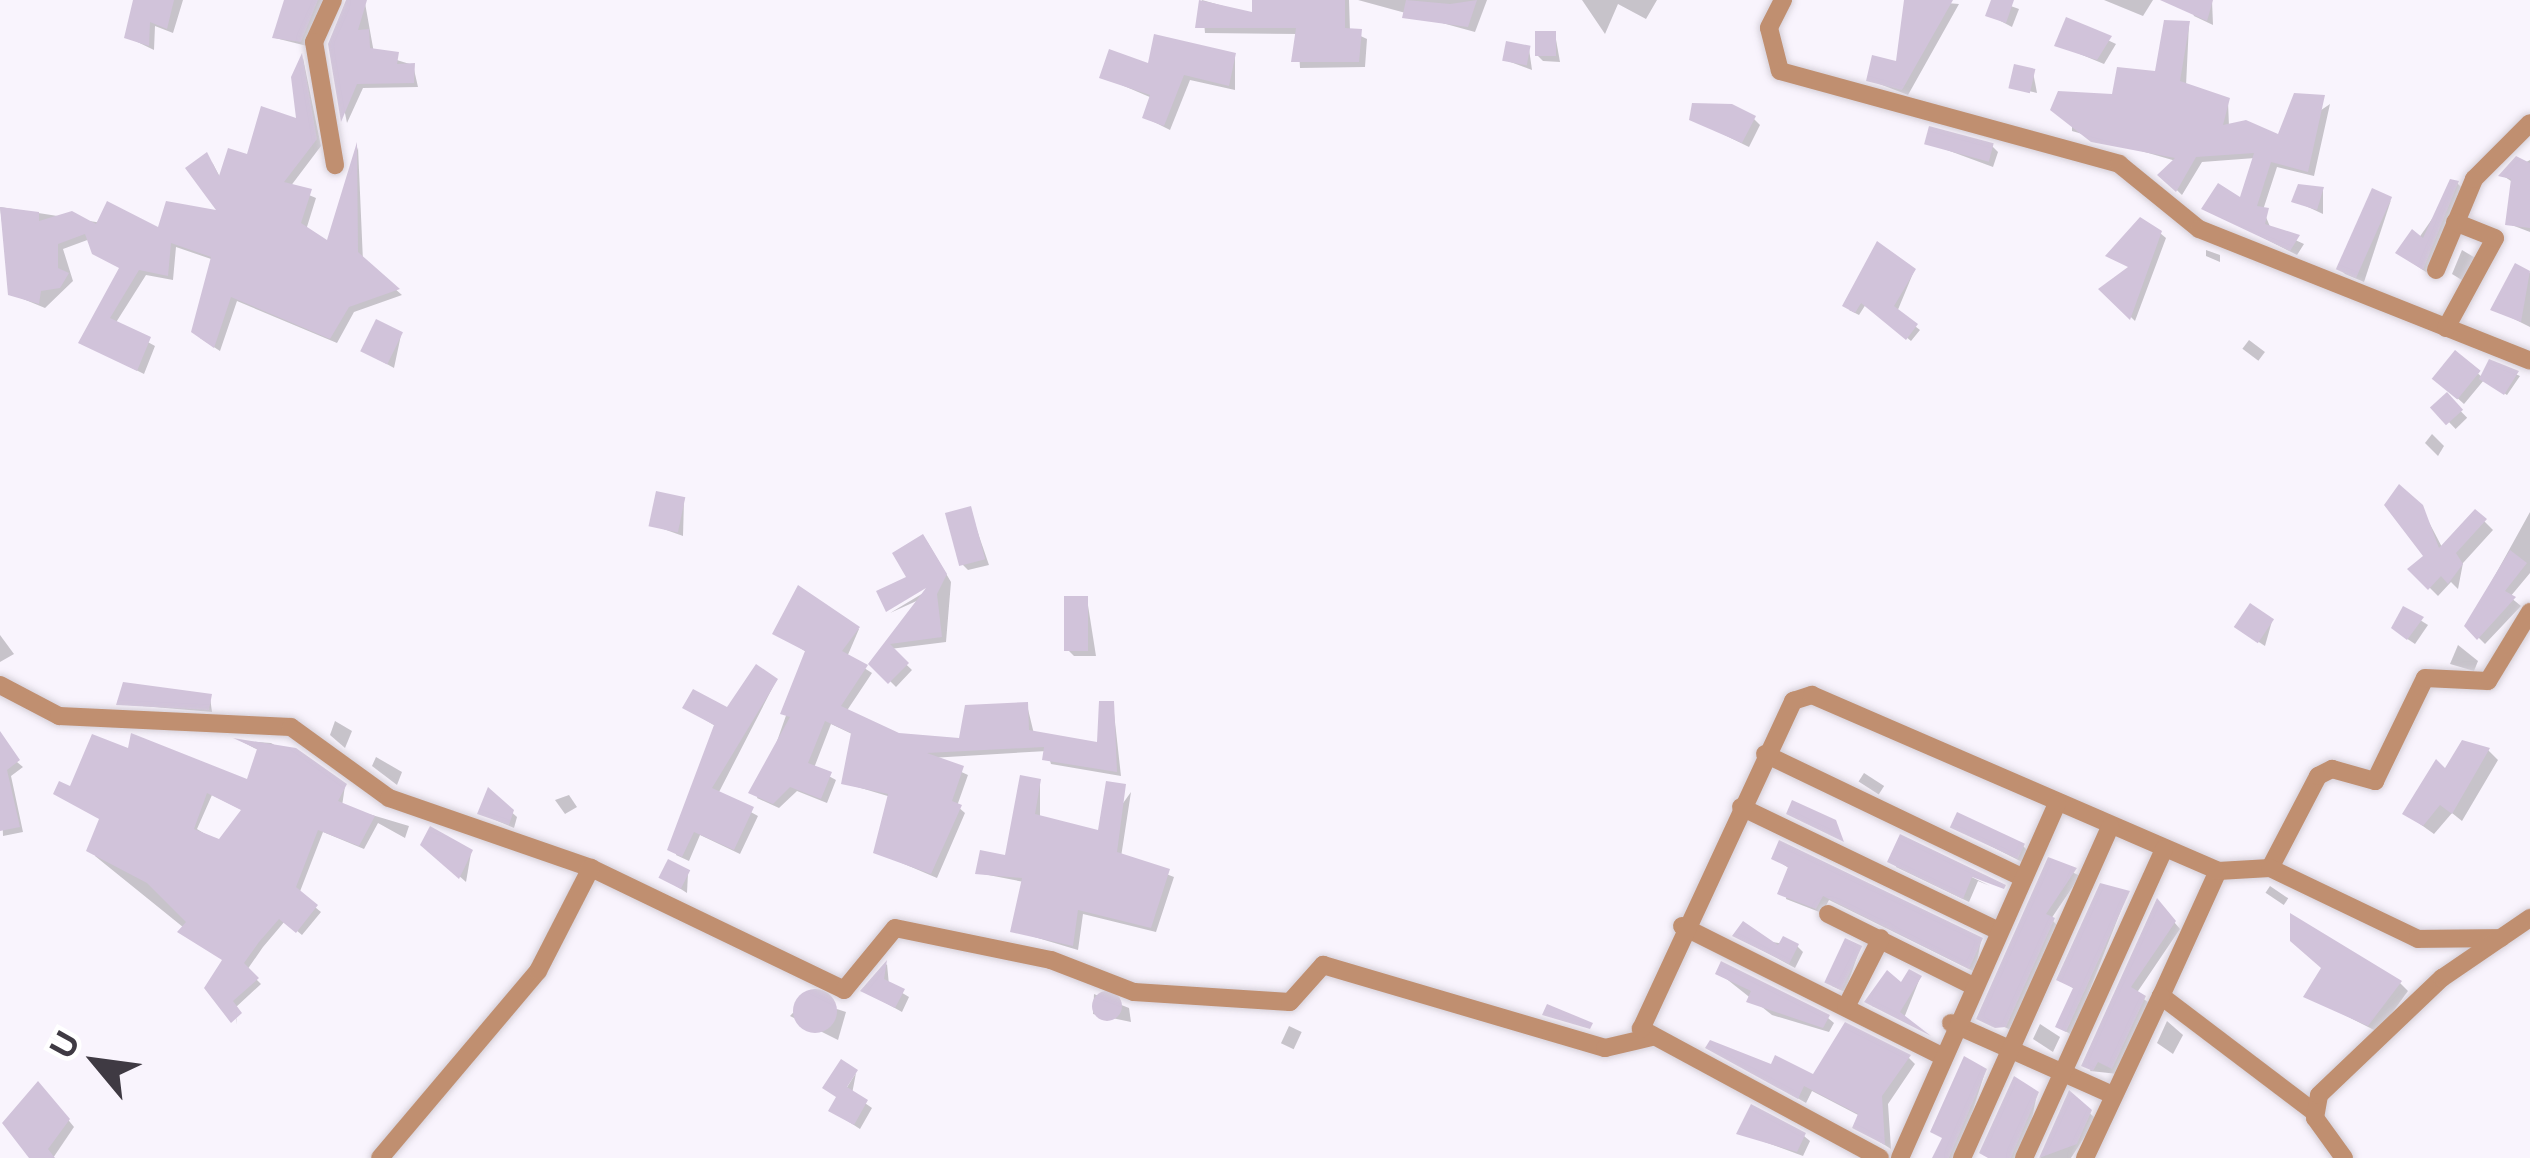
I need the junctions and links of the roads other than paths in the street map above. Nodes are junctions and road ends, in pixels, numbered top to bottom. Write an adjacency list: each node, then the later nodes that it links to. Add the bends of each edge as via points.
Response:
1 (333, 0): 4 (street, via 314,42)
2 (1784, 0): 7 (street, via 1769,28 1780,71 2119,164 2198,229)
3 (2530, 123): 5 (street, via 2474,178)
4 (335, 165)
5 (2455, 222): 6 (street); 7 (street, via 2495,238)
6 (2436, 270)
7 (2446, 328): 8 (street)
8 (2530, 362)
9 (2530, 612): 17 (street, via 2488,681 2426,678 2375,782 2332,769 2318,776)
10 (3, 683): 16 (street, via 58,716 291,727 389,798 475,837)
11 (1766, 754): 12 (street, via 1793,701 1812,695); 13 (street); 19 (street)
12 (2057, 804): 14 (street); 19 (street)
13 (1741, 807): 22 (street); 23 (street)
14 (2110, 827): 15 (street); 31 (street)
15 (2164, 849): 18 (street); 33 (street)
16 (592, 868): 30 (street, via 844,990 895,928 1051,960 1134,992 1290,1001 1323,964 1605,1048); 36 (street, via 538,971)
17 (2270, 868): 18 (street); 25 (street, via 2389,931)
18 (2218, 872): 27 (street)
19 (2024, 878): 23 (street)
20 (1828, 914): 24 (street)
21 (2530, 918): 25 (street)
22 (1682, 926): 28 (street); 30 (street, via 1643,1017)
23 (1997, 931): 26 (street)
24 (1881, 938): 26 (street); 28 (street)
25 (2501, 938): 35 (street, via 2425,992)
26 (1969, 984): 29 (street)
27 (2161, 996): 34 (street); 35 (street)
28 (1846, 1006): 32 (street)
29 (1952, 1023): 31 (street); 32 (street)
30 (1652, 1037): 37 (street)
31 (2010, 1045): 33 (street); 39 (street)
32 (1942, 1056): 38 (street)
33 (2062, 1080): 34 (street); 40 (street)
34 (2113, 1095): 41 (street)
35 (2314, 1112): 42 (street)
36 (380, 1158)
37 (1880, 1158)
38 (1900, 1158)
39 (1962, 1158)
40 (2024, 1158)
41 (2085, 1158)
42 (2344, 1158)

